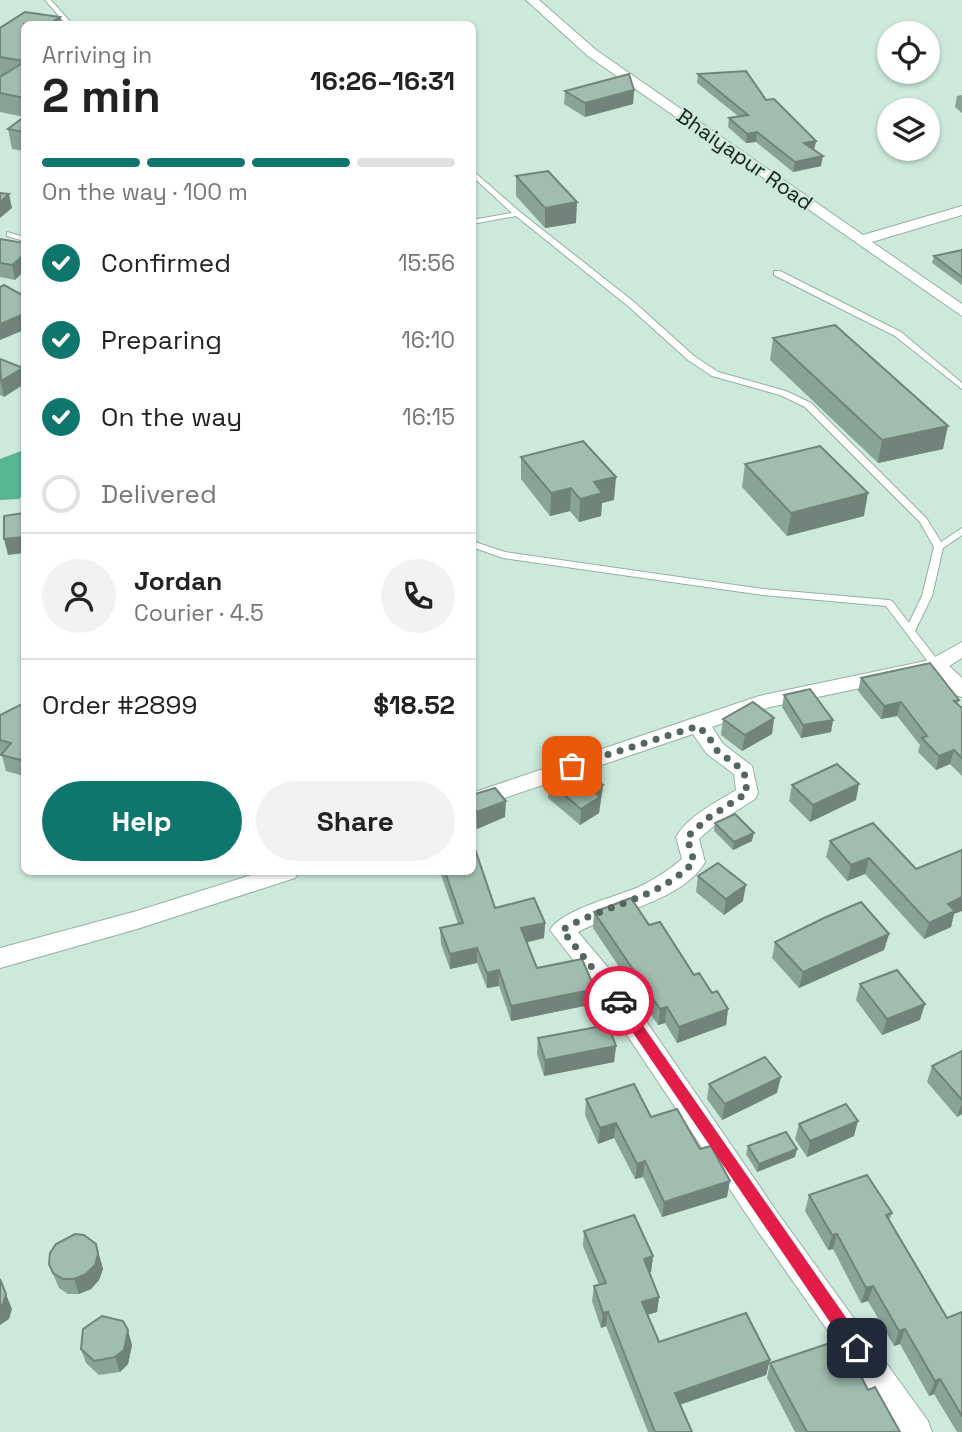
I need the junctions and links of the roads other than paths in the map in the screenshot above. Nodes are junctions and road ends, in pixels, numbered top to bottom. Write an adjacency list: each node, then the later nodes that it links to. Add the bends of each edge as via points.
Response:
1 (48, 0): 3 (lane)
2 (532, 0): 10 (street, Bhaiyapur Road, via 592,53)
3 (66, 21)
4 (476, 176): 6 (lane)
5 (962, 210): 10 (street)
6 (517, 214): 7 (lane); 16 (lane, via 707,369 808,405 923,521)
7 (476, 221)
8 (10, 234): 9 (lane)
9 (21, 238)
10 (863, 240): 12 (street, Bhaiyapur Road)
11 (777, 273): 13 (lane, via 898,334)
12 (962, 311)
13 (962, 387)
14 (962, 531): 16 (lane)
15 (476, 545): 17 (lane, via 503,555 763,592 889,603)
16 (939, 547): 17 (lane, via 927,596)
17 (910, 631): 19 (lane)
18 (962, 649): 19 (street)
19 (936, 665): 20 (street); 21 (street, via 766,701)
20 (962, 690)
21 (698, 726): 22 (street); 25 (street, via 715,749 744,771 747,793 687,837 694,862 683,873 649,895 585,916 562,930 606,983)
22 (476, 800)
23 (278, 875): 24 (street)
24 (0, 958)
25 (917, 1432)

